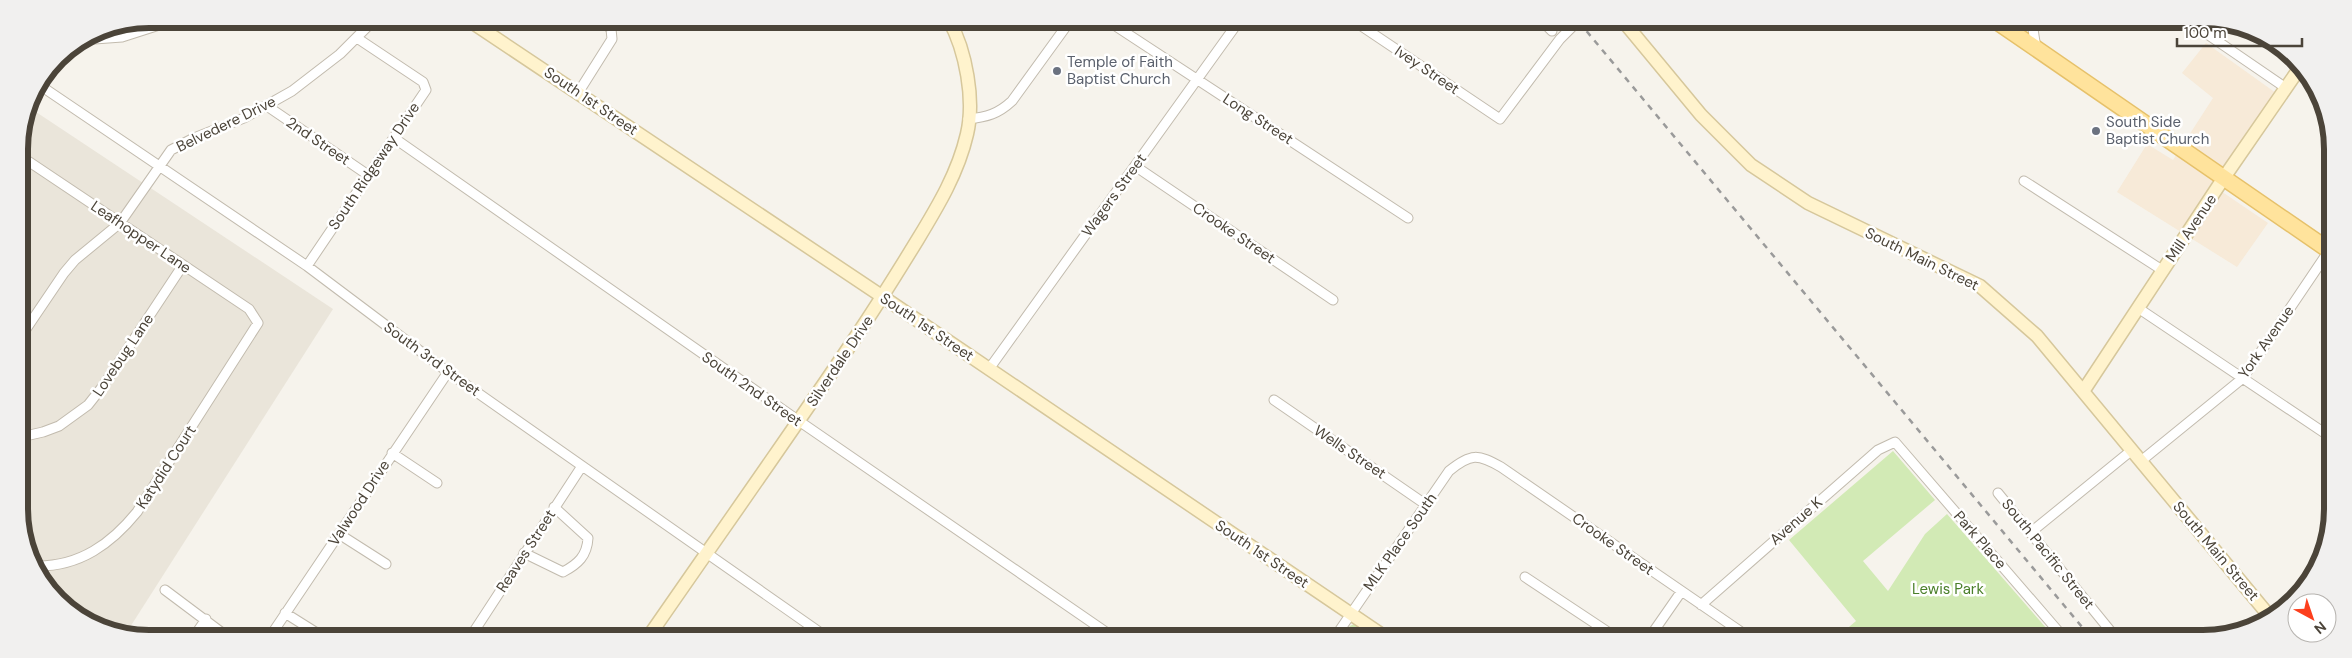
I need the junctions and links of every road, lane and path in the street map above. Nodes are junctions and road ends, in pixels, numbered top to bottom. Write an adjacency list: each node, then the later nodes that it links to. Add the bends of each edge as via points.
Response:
1 (153, 27): 18 (street, via 122,37)
2 (367, 27): 17 (street, Belvedere Drive)
3 (479, 27): 24 (street, South 1st Street)
4 (609, 27): 24 (street, via 612,39)
5 (952, 27): 26 (street, Silverdale Drive, via 968,81)
6 (1066, 27): 26 (street, via 1001,112)
7 (1117, 27): 21 (street, Long Street)
8 (1235, 27): 21 (street, Wagers Street)
9 (1363, 27): 11 (street, Ivey Street, via 1500,120)
10 (1548, 27): 16 (street)
11 (1572, 27)
12 (1628, 27): 49 (street, South Main Street, via 1701,115 1751,165 1808,203 1980,286 2037,336)
13 (2005, 27): 19 (main road)
14 (2033, 27): 19 (street)
15 (2196, 27): 23 (street)
16 (1552, 31)
17 (357, 38): 25 (street, Belvedere Drive, via 315,74); 27 (street, South Ridgeway Drive, via 425,86 424,93)
18 (98, 39)
19 (2036, 48): 32 (main road)
20 (2297, 72): 23 (street, Mill Avenue)
21 (1198, 80): 29 (street, Wagers Street); 34 (street, Long Street)
22 (44, 88): 30 (street, South 3rd Street)
23 (2286, 88): 32 (street, Mill Avenue)
24 (578, 93): 41 (street, South 1st Street)
25 (268, 106): 30 (street, Belvedere Drive, via 171,150); 31 (street, 2nd Street)
26 (968, 119): 41 (street, Silverdale Drive, via 956,168 943,197)
27 (394, 138): 31 (street, South Ridgeway Drive); 51 (street, South 2nd Street)
28 (28, 161): 35 (street, Leafhopper Lane)
29 (1135, 166): 42 (street, Crooke Street); 46 (street, Wagers Street)
30 (162, 167): 35 (street, Belvedere Drive); 39 (street, South 3rd Street)
31 (368, 176): 39 (street, South Ridgeway Drive)
32 (2223, 179): 36 (main road); 40 (street, Mill Avenue)
33 (2024, 181): 40 (street)
34 (1408, 218)
35 (120, 223): 38 (street, Leafhopper Lane); 45 (street, Belvedere Drive, via 64,272)
36 (2324, 246)
37 (2324, 259): 48 (street, York Avenue)
38 (182, 265): 44 (street, Leafhopper Lane, via 254,313); 53 (street, Lovebug Lane, via 88,405 59,426)
39 (307, 266): 47 (street, South 3rd Street)
40 (2162, 270): 43 (street, Mill Avenue)
41 (883, 297): 46 (street, South 1st Street); 51 (street, Silverdale Drive)
42 (1333, 300)
43 (2138, 308): 48 (street); 49 (street, Mill Avenue)
44 (258, 323): 69 (street, Katydid Court, via 122,531 85,557)
45 (28, 326)
46 (989, 369): 76 (street, South 1st Street)
47 (448, 372): 56 (street, Valwood Drive); 59 (street, South 3rd Street)
48 (2243, 378): 52 (street); 58 (street, York Avenue)
49 (2084, 390): 55 (street, South Main Street)
50 (1274, 400): 62 (street, Wells Street)
51 (799, 422): 67 (street, Silverdale Drive); 86 (street, South 2nd Street)
52 (2324, 433)
53 (28, 435)
54 (1895, 442): 73 (street, Avenue K, via 1878,450); 78 (street, Park Place)
55 (2132, 450): 58 (street, South Main Street); 65 (street)
56 (392, 453): 60 (street); 64 (street, Valwood Drive)
57 (1473, 457): 62 (street, MLK Place South, via 1450,471); 72 (street, Crooke Street, via 1484,458 1501,467)
58 (2141, 460): 75 (street, South Main Street)
59 (582, 466): 63 (street, Reaves Street); 67 (street, South 3rd Street)
60 (437, 483)
61 (1998, 493): 65 (street, South Pacific Street)
62 (1425, 504): 76 (street, MLK Place South)
63 (554, 508): 66 (street, Reaves Street); 66 (street, via 588,538 588,548 582,559 563,572)
64 (339, 534): 68 (street); 74 (street, Valwood Drive)
65 (2030, 534): 93 (street, South Pacific Street)
66 (524, 553): 83 (street, Reaves Street)
67 (706, 554): 84 (street, Silverdale Drive); 85 (street, South 3rd Street)
68 (386, 564)
69 (42, 566)
70 (1524, 577): 89 (street)
71 (165, 590): 77 (street)
72 (1681, 592): 73 (street, Crooke Street); 90 (street)
73 (1701, 605): 91 (street, Crooke Street)
74 (285, 613): 81 (street, Valwood Drive); 82 (street)
75 (2267, 613)
76 (1350, 614): 87 (street, MLK Place South); 88 (street, South 1st Street)
77 (206, 619): 79 (street); 80 (street)
78 (2055, 628): 92 (street)
79 (198, 630)
80 (219, 630)
81 (273, 630)
82 (312, 630)
83 (475, 630)
84 (653, 630)
85 (816, 630)
86 (1103, 630)
87 (1339, 630)
88 (1374, 630)
89 (1605, 630)
90 (1655, 630)
91 (1738, 630)
92 (2053, 630)
93 (2110, 630)

